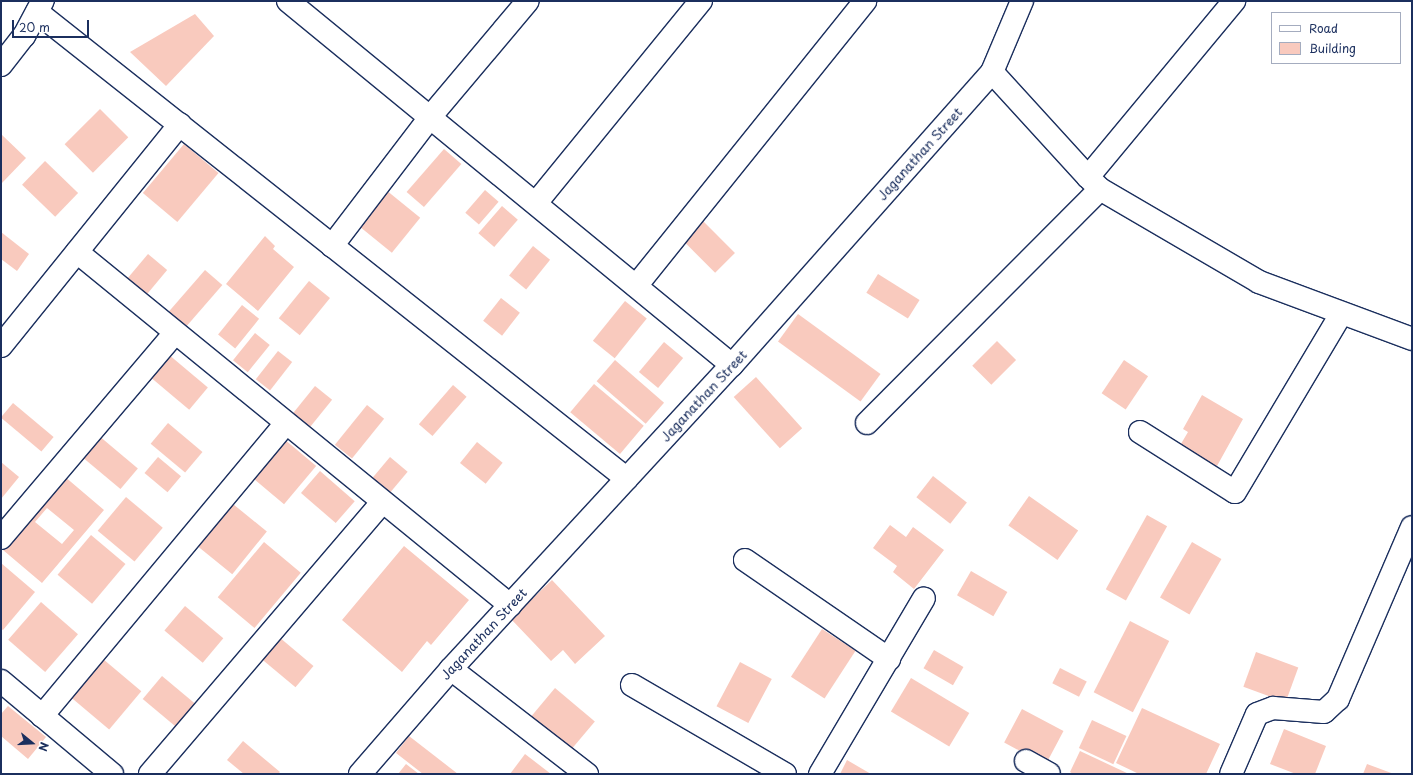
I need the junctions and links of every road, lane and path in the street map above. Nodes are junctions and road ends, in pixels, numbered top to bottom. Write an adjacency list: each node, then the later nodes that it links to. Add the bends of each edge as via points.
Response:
1 (288, 1): 10 (street)
2 (528, 1): 10 (street)
3 (701, 1): 13 (street)
4 (865, 1): 16 (street)
5 (1022, 1): 9 (street, Jaganathan Street)
6 (1234, 1): 12 (street)
7 (40, 6): 8 (street, via 24,36); 11 (street)
8 (1, 65)
9 (992, 72): 12 (street); 21 (street, Jaganathan Street)
10 (431, 116): 13 (street); 14 (street)
11 (180, 124): 14 (street); 15 (street)
12 (1094, 183): 17 (street, via 1259,282); 23 (street)
13 (536, 203): 16 (street)
14 (332, 246): 25 (street)
15 (77, 252): 18 (street); 20 (street)
16 (636, 286): 21 (street)
17 (1341, 314): 19 (street); 24 (street, via 1235,492)
18 (175, 333): 22 (street); 28 (street)
19 (1412, 339)
20 (1, 346)
21 (732, 365): 25 (street, Jaganathan Street)
22 (286, 423): 26 (street); 36 (street)
23 (867, 423)
24 (1140, 432)
25 (627, 479): 31 (street, Jaganathan Street)
26 (382, 502): 31 (street); 39 (street)
27 (1412, 527): 45 (street, via 1338,699 1324,712 1274,708 1257,714)
28 (1, 538)
29 (745, 560): 32 (street)
30 (924, 598): 32 (street)
31 (510, 605): 33 (street, Jaganathan Street)
32 (889, 660): 43 (street)
33 (451, 669): 40 (street, Jaganathan Street); 41 (street)
34 (1, 681): 36 (street)
35 (632, 686): 42 (street)
36 (42, 716): 38 (street)
37 (1026, 761): 44 (street)
38 (112, 774)
39 (150, 774)
40 (360, 774)
41 (587, 774)
42 (785, 774)
43 (820, 774)
44 (1049, 774)
45 (1231, 774)

